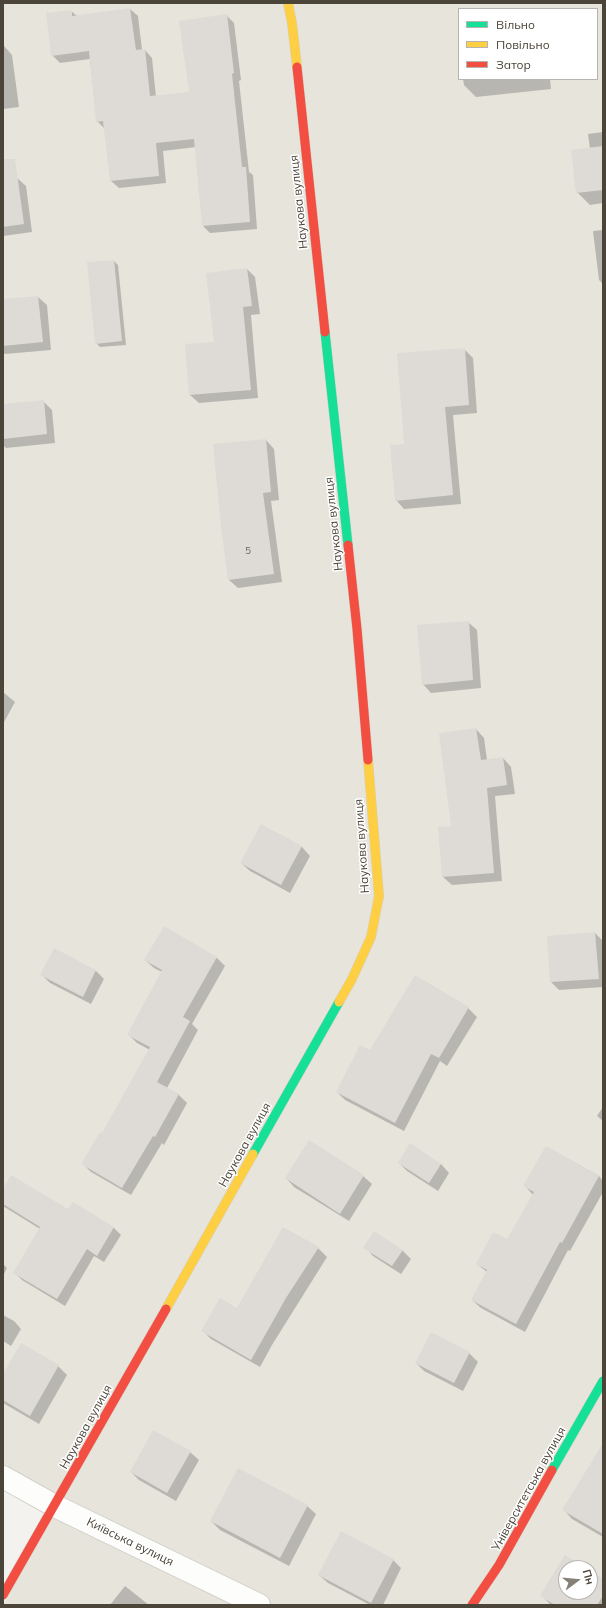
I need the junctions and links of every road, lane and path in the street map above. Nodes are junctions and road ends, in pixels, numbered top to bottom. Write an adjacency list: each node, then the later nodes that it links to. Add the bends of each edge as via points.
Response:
1 (288, 3): 4 (street, Наукова вулиця, via 358,629 379,896 371,937 352,979)
2 (603, 1382): 7 (street, Університетська вулиця, via 499,1565)
3 (3, 1477): 4 (street, Київська вулиця)
4 (55, 1506): 5 (street, Наукова вулиця); 6 (street, Київська вулиця)
5 (3, 1595)
6 (259, 1605)
7 (472, 1605)

